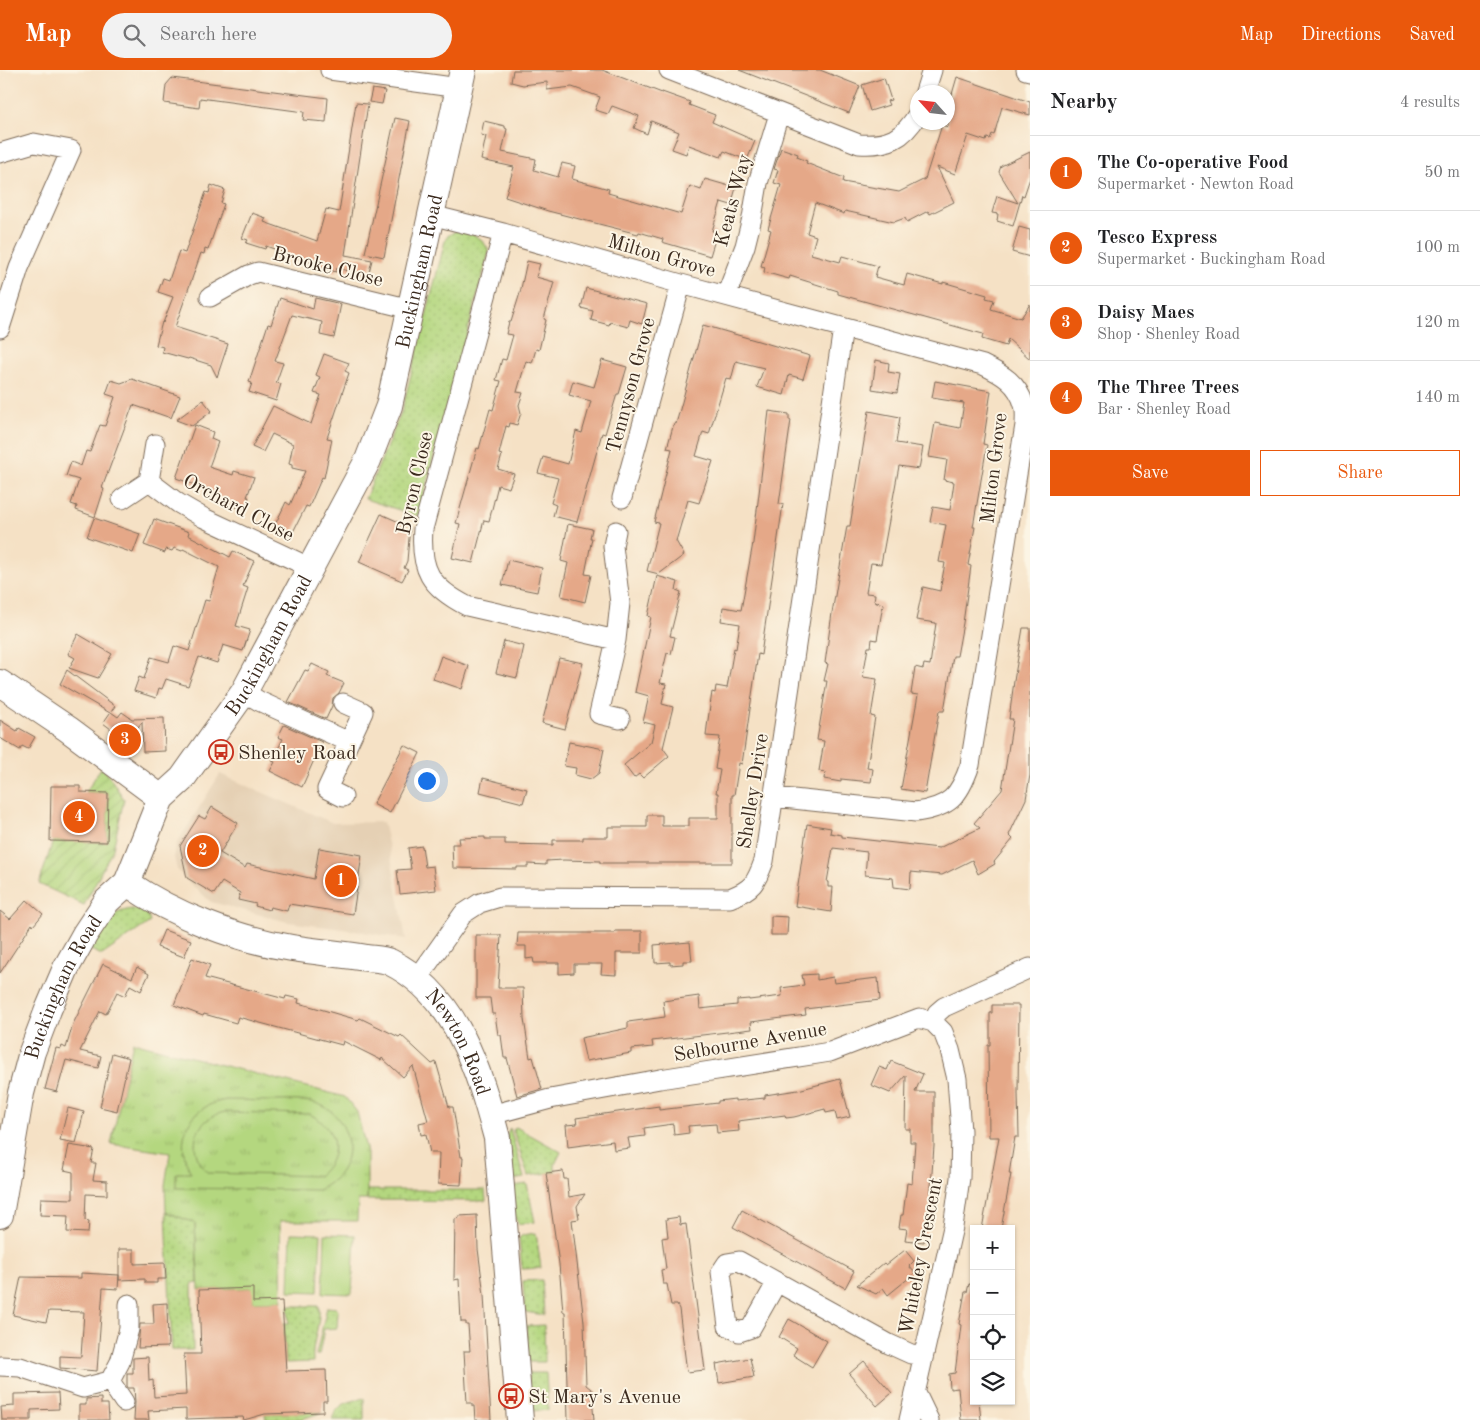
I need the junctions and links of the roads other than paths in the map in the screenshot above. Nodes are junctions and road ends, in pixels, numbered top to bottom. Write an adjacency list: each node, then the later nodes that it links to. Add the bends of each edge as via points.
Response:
1 (330, 70): 6 (street)
2 (669, 70): 8 (street)
3 (932, 70): 7 (street)
4 (1026, 70): 5 (street)
5 (1030, 71)
6 (461, 79): 11 (main road, Buckingham Road)
7 (927, 85)
8 (780, 114): 9 (street, via 860,144 878,145 896,139); 15 (street, Keats Way, via 758,183 745,246)
9 (910, 128)
10 (0, 152): 17 (street, via 34,143 71,150 19,268)
11 (431, 215): 12 (street, Milton Grove); 16 (main road, Buckingham Road)
12 (503, 233): 13 (street, Milton Grove); 25 (street, Byron Close, via 423,528 422,549 426,568 434,584 467,606)
13 (681, 284): 15 (street, Milton Grove); 21 (street, Tennyson Grove)
14 (210, 296): 16 (street, Brooke Close, via 258,272)
15 (726, 296): 18 (street, Milton Grove)
16 (411, 309): 24 (main road, Buckingham Road, via 389,406 368,460)
17 (0, 328)
18 (843, 328): 32 (street, Shelley Drive); 32 (street, Milton Grove, via 983,365 1001,373 1014,386 1024,406 1025,425 970,765 964,784 952,799 934,809 916,812)
19 (155, 444): 20 (street)
20 (149, 480): 22 (street); 24 (street, Orchard Close, via 204,518)
21 (622, 498)
22 (122, 499)
23 (616, 531): 25 (street, via 613,546 620,603)
24 (311, 568): 27 (main road, Buckingham Road)
25 (616, 640): 29 (street, via 599,714)
26 (0, 683): 33 (main road)
27 (244, 692): 30 (street); 33 (main road, Buckingham Road, via 182,779)
28 (343, 703): 30 (street, via 363,712)
29 (620, 719)
30 (349, 742): 31 (street, via 327,789)
31 (343, 797)
32 (774, 797): 36 (street, Shelley Drive, via 764,860 758,877 747,891 730,898 500,898 480,903 463,914)
33 (162, 798): 34 (main road, Buckingham Road)
34 (127, 883): 36 (main road, Newton Road, via 152,900 196,920 258,942 388,961); 39 (main road, Buckingham Road, via 107,901 85,934 48,1010 21,1092)
35 (1030, 968): 37 (street, via 944,1007)
36 (417, 979): 38 (main road, Newton Road, via 436,997 466,1044)
37 (933, 1022): 38 (street, Selbourne Avenue, via 919,1018 830,1052 568,1096); 42 (street, Whiteley Crescent, via 943,1032 956,1079 961,1131 960,1178 953,1227)
38 (491, 1115): 47 (main road, Newton Road, via 500,1168)
39 (0, 1215)
40 (777, 1282): 42 (street, Whiteley Crescent, via 889,1344)
41 (129, 1304): 44 (street, via 129,1329 120,1362)
42 (922, 1356): 45 (street, Whiteley Crescent)
43 (0, 1366): 44 (street, via 20,1367 83,1388)
44 (110, 1381): 46 (street)
45 (916, 1393): 48 (street, Whiteley Crescent); 49 (street)
46 (124, 1402)
47 (520, 1420)
48 (909, 1420)
49 (929, 1420)

